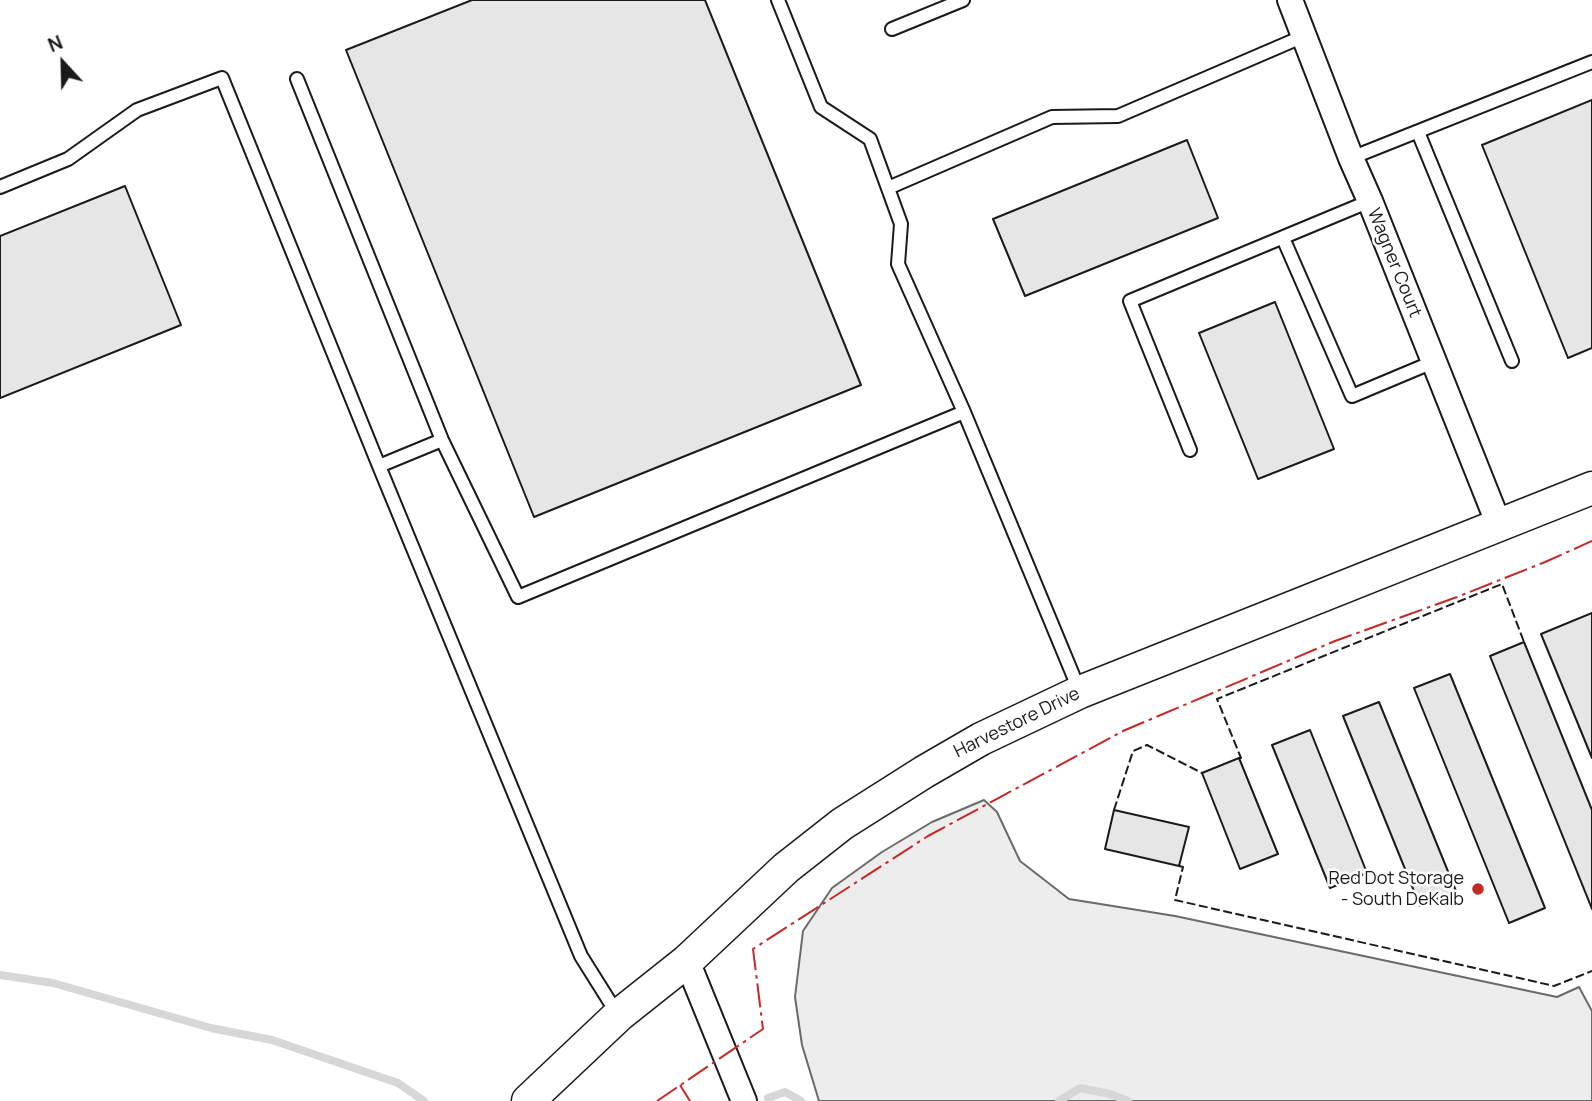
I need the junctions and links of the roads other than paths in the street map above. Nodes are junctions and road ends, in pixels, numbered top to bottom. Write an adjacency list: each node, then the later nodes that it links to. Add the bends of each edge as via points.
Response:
1 (778, 0): 11 (lane, via 821,107 870,139)
2 (963, 0): 4 (lane)
3 (1295, 2): 5 (street, Wagner Court)
4 (892, 29)
5 (1304, 36): 9 (street, Wagner Court); 11 (lane, via 1118,116 1052,117)
6 (1592, 62): 8 (lane)
7 (297, 79): 17 (lane)
8 (1418, 132): 9 (lane); 14 (lane)
9 (1351, 158): 12 (street, Wagner Court)
10 (0, 187): 19 (lane, via 68,159 137,110 222,78)
11 (888, 188): 16 (lane, via 901,224 898,264)
12 (1370, 201): 13 (lane); 15 (street, Wagner Court)
13 (1283, 238): 15 (lane, via 1352,396); 18 (lane, via 1130,301)
14 (1512, 361)
15 (1433, 362): 21 (street, Wagner Court)
16 (964, 412): 17 (lane, via 518,597); 22 (lane)
17 (442, 440): 19 (lane)
18 (1190, 450)
19 (379, 466): 24 (lane, via 581,956)
20 (1592, 488): 21 (street, Harvestore Drive)
21 (1499, 525): 22 (street, Harvestore Drive)
22 (1080, 692): 23 (street, Harvestore Drive, via 981,739 842,824 786,868)
23 (687, 961): 24 (street, Harvestore Drive); 26 (street)
24 (619, 1015): 25 (street, Harvestore Drive)
25 (528, 1101)
26 (744, 1101)

